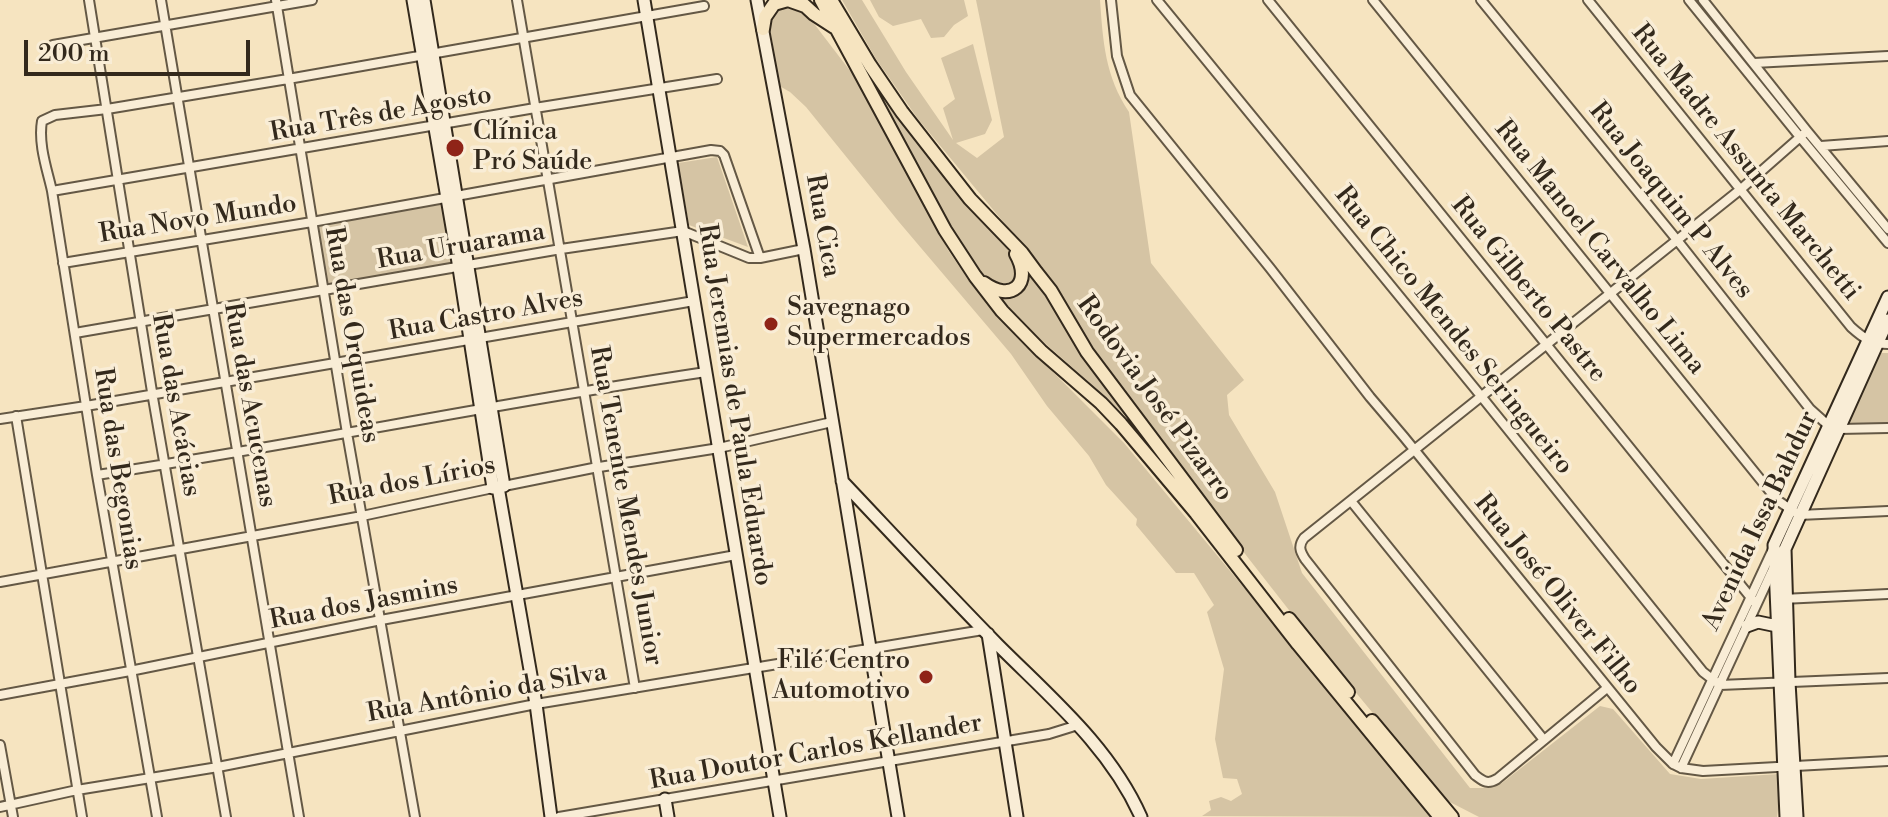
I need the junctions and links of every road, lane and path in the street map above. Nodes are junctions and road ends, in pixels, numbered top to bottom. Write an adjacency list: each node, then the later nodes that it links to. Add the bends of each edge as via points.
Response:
1 (89, 0): 26 (street, Rua das Acácias)
2 (161, 0): 23 (street, Rua das Acucenas)
3 (312, 0): 19 (street)
4 (413, 0): 29 (street)
5 (424, 0): 29 (street)
6 (517, 0): 27 (street, Rua Tenente Mendes Junior)
7 (644, 0): 22 (street, Rua Jeremias de Paula Eduardo)
8 (757, 0): 24 (street, Rua Cica)
9 (821, 0): 25 (main road, Rodovia José Pizarro)
10 (833, 0): 53 (main road, Rodovia José Pizarro, via 885,88 970,199)
11 (1111, 0): 91 (street, Rua José Oliver Filho, via 1117,56 1130,95)
12 (1157, 0): 81 (street, Rua Chico Mendes Seringueiro)
13 (1268, 0): 75 (street, Rua Gilberto Pastre)
14 (1373, 0): 65 (street, Rua Manoel Carvalho Lima)
15 (1481, 0): 55 (street, Rua Joaquim P Alves)
16 (1588, 0): 47 (street, Rua Madre Assunta Marchetti)
17 (1689, 0): 39 (street)
18 (1703, 0): 31 (street)
19 (276, 3): 23 (street); 32 (street, Rua das Orquideas)
20 (802, 3): 24 (main road, via 774,4); 25 (main road)
21 (704, 6): 22 (street)
22 (646, 16): 27 (street); 34 (street, Rua Jeremias de Paula Eduardo)
23 (165, 26): 26 (street); 35 (street, Rua das Acucenas)
24 (763, 29): 58 (street, Rua Cica)
25 (839, 34): 63 (main road, Rodovia José Pizarro)
26 (95, 37): 28 (street); 37 (street, Rua das Acácias)
27 (523, 37): 29 (street); 36 (street, Rua Tenente Mendes Junior)
28 (53, 45)
29 (427, 54): 32 (street); 38 (street)
30 (1888, 56): 31 (street)
31 (1754, 63): 39 (street)
32 (288, 79): 35 (street); 42 (street, Rua das Orquideas)
33 (717, 79): 34 (street, Rua Três de Agosto)
34 (658, 88): 36 (street, Rua Três de Agosto); 43 (street, Rua Jeremias de Paula Eduardo)
35 (177, 97): 37 (street); 44 (street, Rua das Acucenas)
36 (535, 108): 38 (street, Rua Três de Agosto); 46 (street, Rua Tenente Mendes Junior)
37 (107, 109): 45 (street, Rua das Acácias); 48 (street, Rua das Begonias, via 42,121)
38 (439, 125): 42 (street, Rua Três de Agosto); 49 (street)
39 (1803, 134): 41 (street); 47 (street); 56 (street)
40 (1888, 141): 41 (street)
41 (1821, 146): 51 (street)
42 (300, 149): 44 (street, Rua Três de Agosto); 50 (street, Rua das Orquideas)
43 (670, 158): 46 (street, Rua Novo Mundo); 52 (street, Rua Jeremias de Paula Eduardo); 60 (street, Rua Novo Mundo, via 711,150 724,155)
44 (189, 168): 45 (street, Rua Três de Agosto); 54 (street, Rua das Acucenas)
45 (118, 180): 48 (street, Rua Três de Agosto); 59 (street, Rua das Acácias)
46 (548, 180): 49 (street, Rua Novo Mundo); 57 (street, Rua Tenente Mendes Junior)
47 (1741, 189): 55 (street); 74 (street, Rua Madre Assunta Marchetti, via 1851,327)
48 (52, 191): 61 (street, Rua das Begonias)
49 (451, 197): 50 (street, Rua Novo Mundo); 62 (street)
50 (312, 222): 54 (street, Rua Novo Mundo); 64 (street, Rua das Orquideas)
51 (1888, 229)
52 (683, 231): 57 (street, Rua Uruarama); 60 (street, via 745,257); 67 (street, Rua Jeremias de Paula Eduardo)
53 (1007, 238): 63 (main road, via 1022,268 1018,287 998,291); 151 (main road, Rodovia José Pizarro, via 1268,592 1367,716)
54 (200, 240): 59 (street, Rua Novo Mundo); 68 (street, Rua das Acucenas)
55 (1677, 240): 65 (street); 87 (street, Rua Joaquim P Alves, via 1810,409)
56 (1888, 243)
57 (561, 249): 62 (street, Rua Uruarama); 70 (street, Rua Tenente Mendes Junior)
58 (804, 249): 60 (street); 86 (street, Rua Cica)
59 (130, 251): 61 (street, Rua Novo Mundo); 71 (street, Rua das Acácias)
60 (760, 258)
61 (63, 263): 72 (street, Rua das Begonias)
62 (464, 267): 64 (street, Rua Uruarama); 73 (street)
63 (975, 276): 165 (main road, Rodovia José Pizarro, via 1041,351 1121,424)
64 (324, 291): 68 (street, Rua Uruarama); 76 (street, Rua das Orquideas)
65 (1611, 292): 75 (street); 102 (street, Rua Manoel Carvalho Lima, via 1777,500)
66 (1888, 297): 74 (street)
67 (694, 301): 70 (street, Rua Castro Alves); 77 (street, Rua Jeremias de Paula Eduardo)
68 (212, 310): 71 (street, Rua Uruarama); 78 (street, Rua das Acucenas)
69 (1888, 320): 74 (street)
70 (573, 321): 73 (street, Rua Castro Alves); 79 (street, Rua Tenente Mendes Junior)
71 (141, 322): 72 (street, Rua Uruarama); 80 (street, Rua das Acácias)
72 (75, 333): 82 (street, Rua das Begonias)
73 (475, 339): 76 (street, Rua Castro Alves); 83 (street)
74 (1878, 343): 87 (street)
75 (1546, 344): 81 (street); 116 (street, Rua Gilberto Pastre)
76 (335, 363): 78 (street, Rua Castro Alves); 89 (street, Rua das Orquideas)
77 (706, 372): 79 (street); 90 (street, Rua Jeremias de Paula Eduardo)
78 (224, 382): 80 (street, Rua Castro Alves); 92 (street, Rua das Acucenas)
79 (585, 391): 83 (street); 94 (street, Rua Tenente Mendes Junior)
80 (153, 393): 82 (street, Rua Castro Alves); 93 (street, Rua das Acácias)
81 (1481, 396): 91 (street); 127 (street, Rua Chico Mendes Seringueiro, via 1696,664)
82 (86, 406): 84 (street, Rua Castro Alves); 95 (street, Rua das Begonias)
83 (486, 408): 89 (street); 97 (street)
84 (16, 416): 85 (street, Rua Castro Alves); 110 (street)
85 (0, 419)
86 (832, 422): 90 (street, Rua dos Lírios); 96 (street, Rua Cica)
87 (1834, 428): 88 (street); 102 (street)
88 (1888, 428)
89 (347, 433): 92 (street); 103 (street, Rua das Orquideas)
90 (719, 448): 94 (street, Rua dos Lírios); 107 (street, Rua Jeremias de Paula Eduardo)
91 (1414, 450): 99 (street); 131 (street, Rua José Oliver Filho)
92 (237, 452): 93 (street); 104 (street, Rua das Acucenas)
93 (165, 464): 95 (street); 106 (street, Rua das Acácias)
94 (598, 467): 97 (street, Rua dos Lírios); 111 (street, Rua Tenente Mendes Junior)
95 (97, 475): 108 (street, Rua das Begonias)
96 (842, 481): 98 (street, Rua Cica); 101 (street)
97 (498, 487): 103 (street, Rua dos Lírios); 114 (street)
98 (845, 495): 101 (street); 122 (street, Rua Cica)
99 (1351, 501): 136 (street); 136 (street, via 1304,538 1299,548 1475,775 1483,781 1497,779)
100 (1888, 511): 102 (street)
101 (871, 512): 120 (street)
102 (1794, 512): 105 (street)
103 (362, 516): 104 (street, Rua dos Lírios); 117 (street, Rua das Orquideas)
104 (251, 535): 106 (street, Rua dos Lírios); 121 (street, Rua das Acucenas)
105 (1780, 547): 109 (street, Avenida Issa Bahdur); 115 (street); 116 (street, Avenida Issa Bahdur)
106 (180, 549): 108 (street, Rua dos Lírios); 123 (street, Rua das Acácias)
107 (736, 555): 111 (street, Rua dos Jasmins); 124 (street, Rua Jeremias de Paula Eduardo)
108 (111, 561): 110 (street, Rua dos Lírios); 125 (street, Rua das Begonias)
109 (1776, 563): 115 (street); 116 (street, Avenida Issa Bahdur)
110 (41, 574): 112 (street, Rua dos Lírios); 129 (street)
111 (616, 577): 114 (street, Rua dos Jasmins); 130 (street, Rua Tenente Mendes Junior)
112 (0, 582)
113 (1888, 594): 115 (street)
114 (517, 595): 117 (street, Rua dos Jasmins); 133 (street)
115 (1781, 599): 119 (street); 128 (street)
116 (1753, 601): 118 (street, Avenida Issa Bahdur); 127 (street, Avenida Issa Bahdur)
117 (381, 620): 121 (street, Rua dos Jasmins); 135 (street, Rua das Orquideas)
118 (1747, 626): 119 (street); 127 (street, Avenida Issa Bahdur)
119 (1777, 626): 128 (street)
120 (985, 632): 122 (street, Rua Antônio da Silva); 134 (street); 137 (street)
121 (269, 643): 123 (street, Rua dos Jasmins); 139 (street, Rua das Acucenas)
122 (870, 649): 124 (street, Rua Antônio da Silva); 141 (street, Rua Cica)
123 (198, 658): 125 (street, Rua dos Jasmins); 143 (street, Rua das Acácias)
124 (755, 667): 130 (street, Rua Antônio da Silva); 146 (street, Rua Jeremias de Paula Eduardo)
125 (130, 671): 129 (street, Rua dos Jasmins); 145 (street, Rua das Begonias)
126 (1888, 678): 128 (street)
127 (1716, 682): 128 (street); 142 (street, Avenida Issa Bahdur)
128 (1785, 682): 144 (street)
129 (59, 684): 132 (street, Rua dos Jasmins); 147 (street)
130 (635, 688): 133 (street, Rua Antônio da Silva)
131 (1607, 688): 136 (street); 142 (street, Rua José Oliver Filho)
132 (0, 695)
133 (536, 704): 135 (street, Rua Antônio da Silva); 158 (street)
134 (1078, 725): 137 (street, Rua Doutor Carlos Kellander); 164 (street, via 1121,778)
135 (400, 730): 139 (street, Rua Antônio da Silva); 157 (street, Rua das Orquideas)
136 (1544, 740)
137 (1005, 741): 141 (street, Rua Doutor Carlos Kellander); 163 (street)
138 (0, 745): 149 (street)
139 (288, 752): 143 (street, Rua Antônio da Silva); 156 (street, Rua das Acucenas)
140 (1888, 761): 144 (street)
141 (889, 762): 146 (street, Rua Doutor Carlos Kellander); 162 (street, Rua Cica)
142 (1677, 766): 144 (street, via 1703,771)
143 (218, 767): 145 (street, Rua Antônio da Silva); 155 (street, Rua das Acácias)
144 (1789, 767): 166 (street); 167 (street)
145 (150, 779): 147 (street, Rua Antônio da Silva); 154 (street, Rua das Begonias)
146 (774, 781): 148 (street, Rua Doutor Carlos Kellander); 161 (street, Rua Jeremias de Paula Eduardo)
147 (77, 790): 149 (street, Rua Antônio da Silva); 153 (street)
148 (665, 799): 159 (street, Rua Doutor Carlos Kellander); 160 (street)
149 (11, 805): 150 (street, Rua Antônio da Silva); 152 (street)
150 (0, 807)
151 (1458, 816)
152 (13, 817)
153 (82, 817)
154 (157, 817)
155 (226, 817)
156 (299, 817)
157 (415, 817)
158 (551, 817)
159 (559, 817)
160 (668, 817)
161 (780, 817)
162 (898, 817)
163 (1017, 817)
164 (1141, 817)
165 (1440, 817)
166 (1786, 817)
167 (1797, 817)

